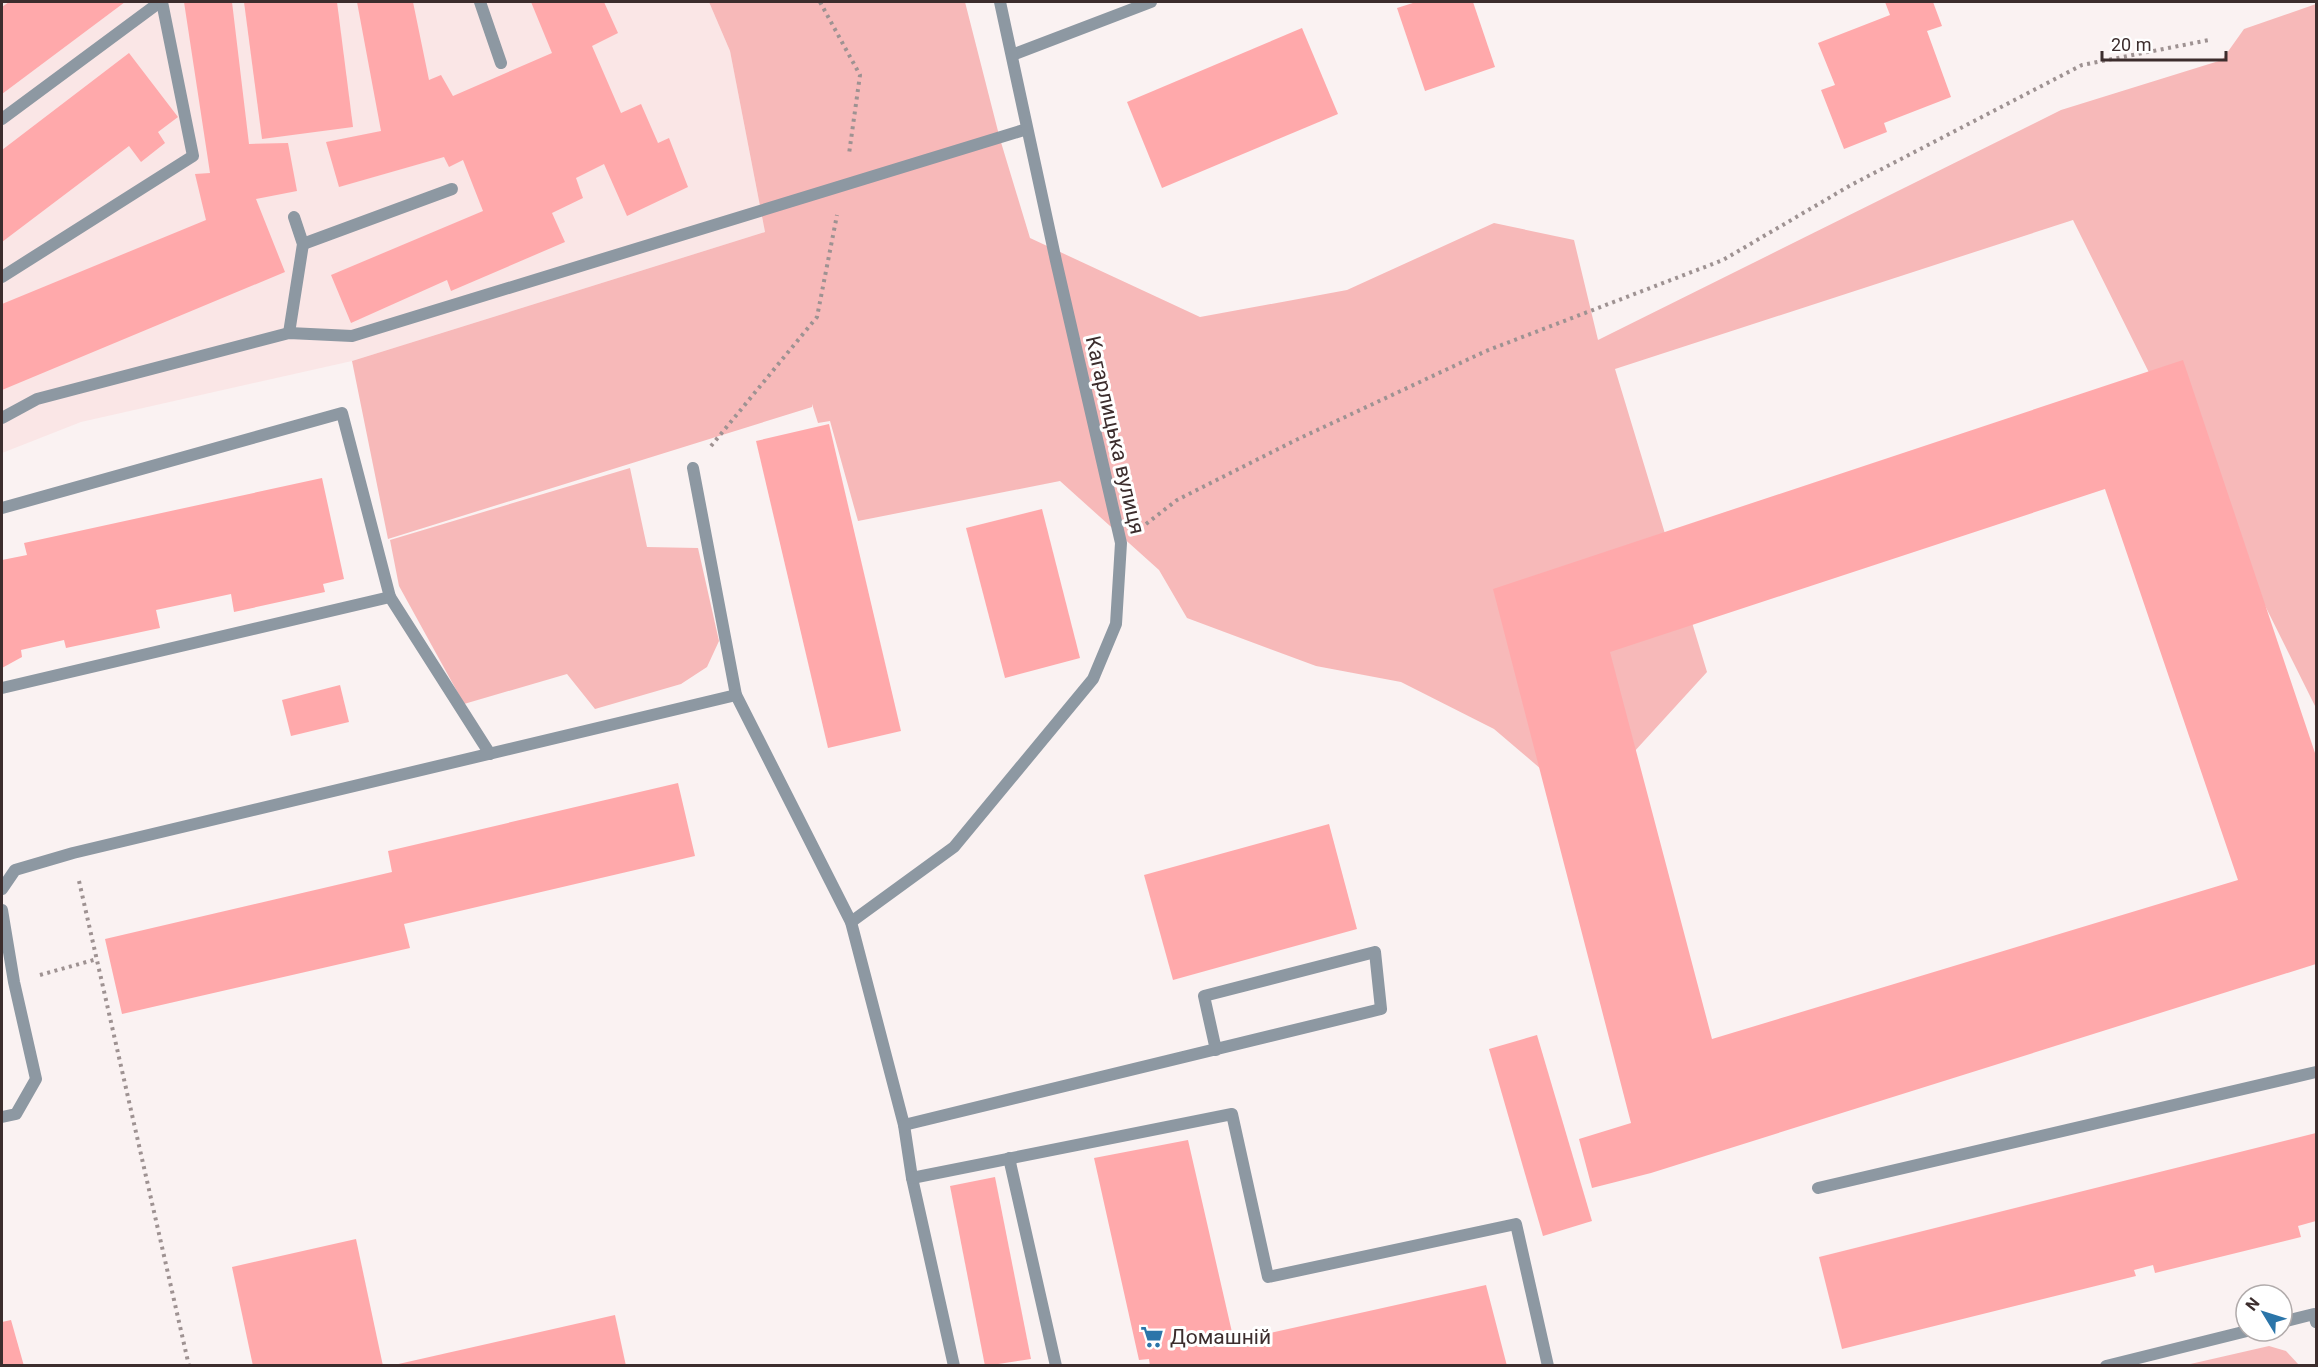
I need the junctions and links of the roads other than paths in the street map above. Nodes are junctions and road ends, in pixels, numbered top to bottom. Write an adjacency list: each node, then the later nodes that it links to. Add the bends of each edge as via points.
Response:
1 (161, 2): 7 (street); 12 (street, via 193,156)
2 (480, 2): 6 (street)
3 (1000, 2): 5 (street, Кагарлицька вулиця)
4 (1151, 2): 5 (street)
5 (1012, 55): 8 (street, Кагарлицька вулиця)
6 (501, 63)
7 (2, 119)
8 (1027, 129): 13 (street, via 352,336); 23 (street, Кагарлицька вулиця, via 1121,543 1116,624 1093,679 954,847)
9 (452, 189): 11 (street)
10 (294, 217): 11 (street)
11 (303, 244): 13 (street)
12 (2, 277)
13 (289, 333): 14 (street, via 38,399)
14 (2, 418)
15 (693, 468): 19 (street)
16 (2, 508): 17 (street, via 342,413)
17 (390, 597): 18 (street); 20 (street)
18 (2, 688)
19 (736, 695): 20 (street); 23 (street)
20 (490, 754): 21 (street, via 73,853 15,870)
21 (2, 889)
22 (2, 910): 26 (street, via 36,1079 16,1114)
23 (851, 922): 27 (street)
24 (1216, 1050): 24 (street, via 1380,1010 1375,952 1204,996); 27 (street)
25 (2316, 1072): 30 (street)
26 (2, 1117)
27 (904, 1125): 29 (street)
28 (1009, 1158): 29 (street); 35 (street); 36 (street, via 1232,1114 1268,1277 1516,1224)
29 (912, 1178): 34 (street)
30 (1818, 1188)
31 (2294, 1319): 32 (street, via 2314,1314)
32 (2316, 1322)
33 (2234, 1334): 37 (street)
34 (954, 1365)
35 (1056, 1365)
36 (1548, 1365)
37 (2106, 1365)

